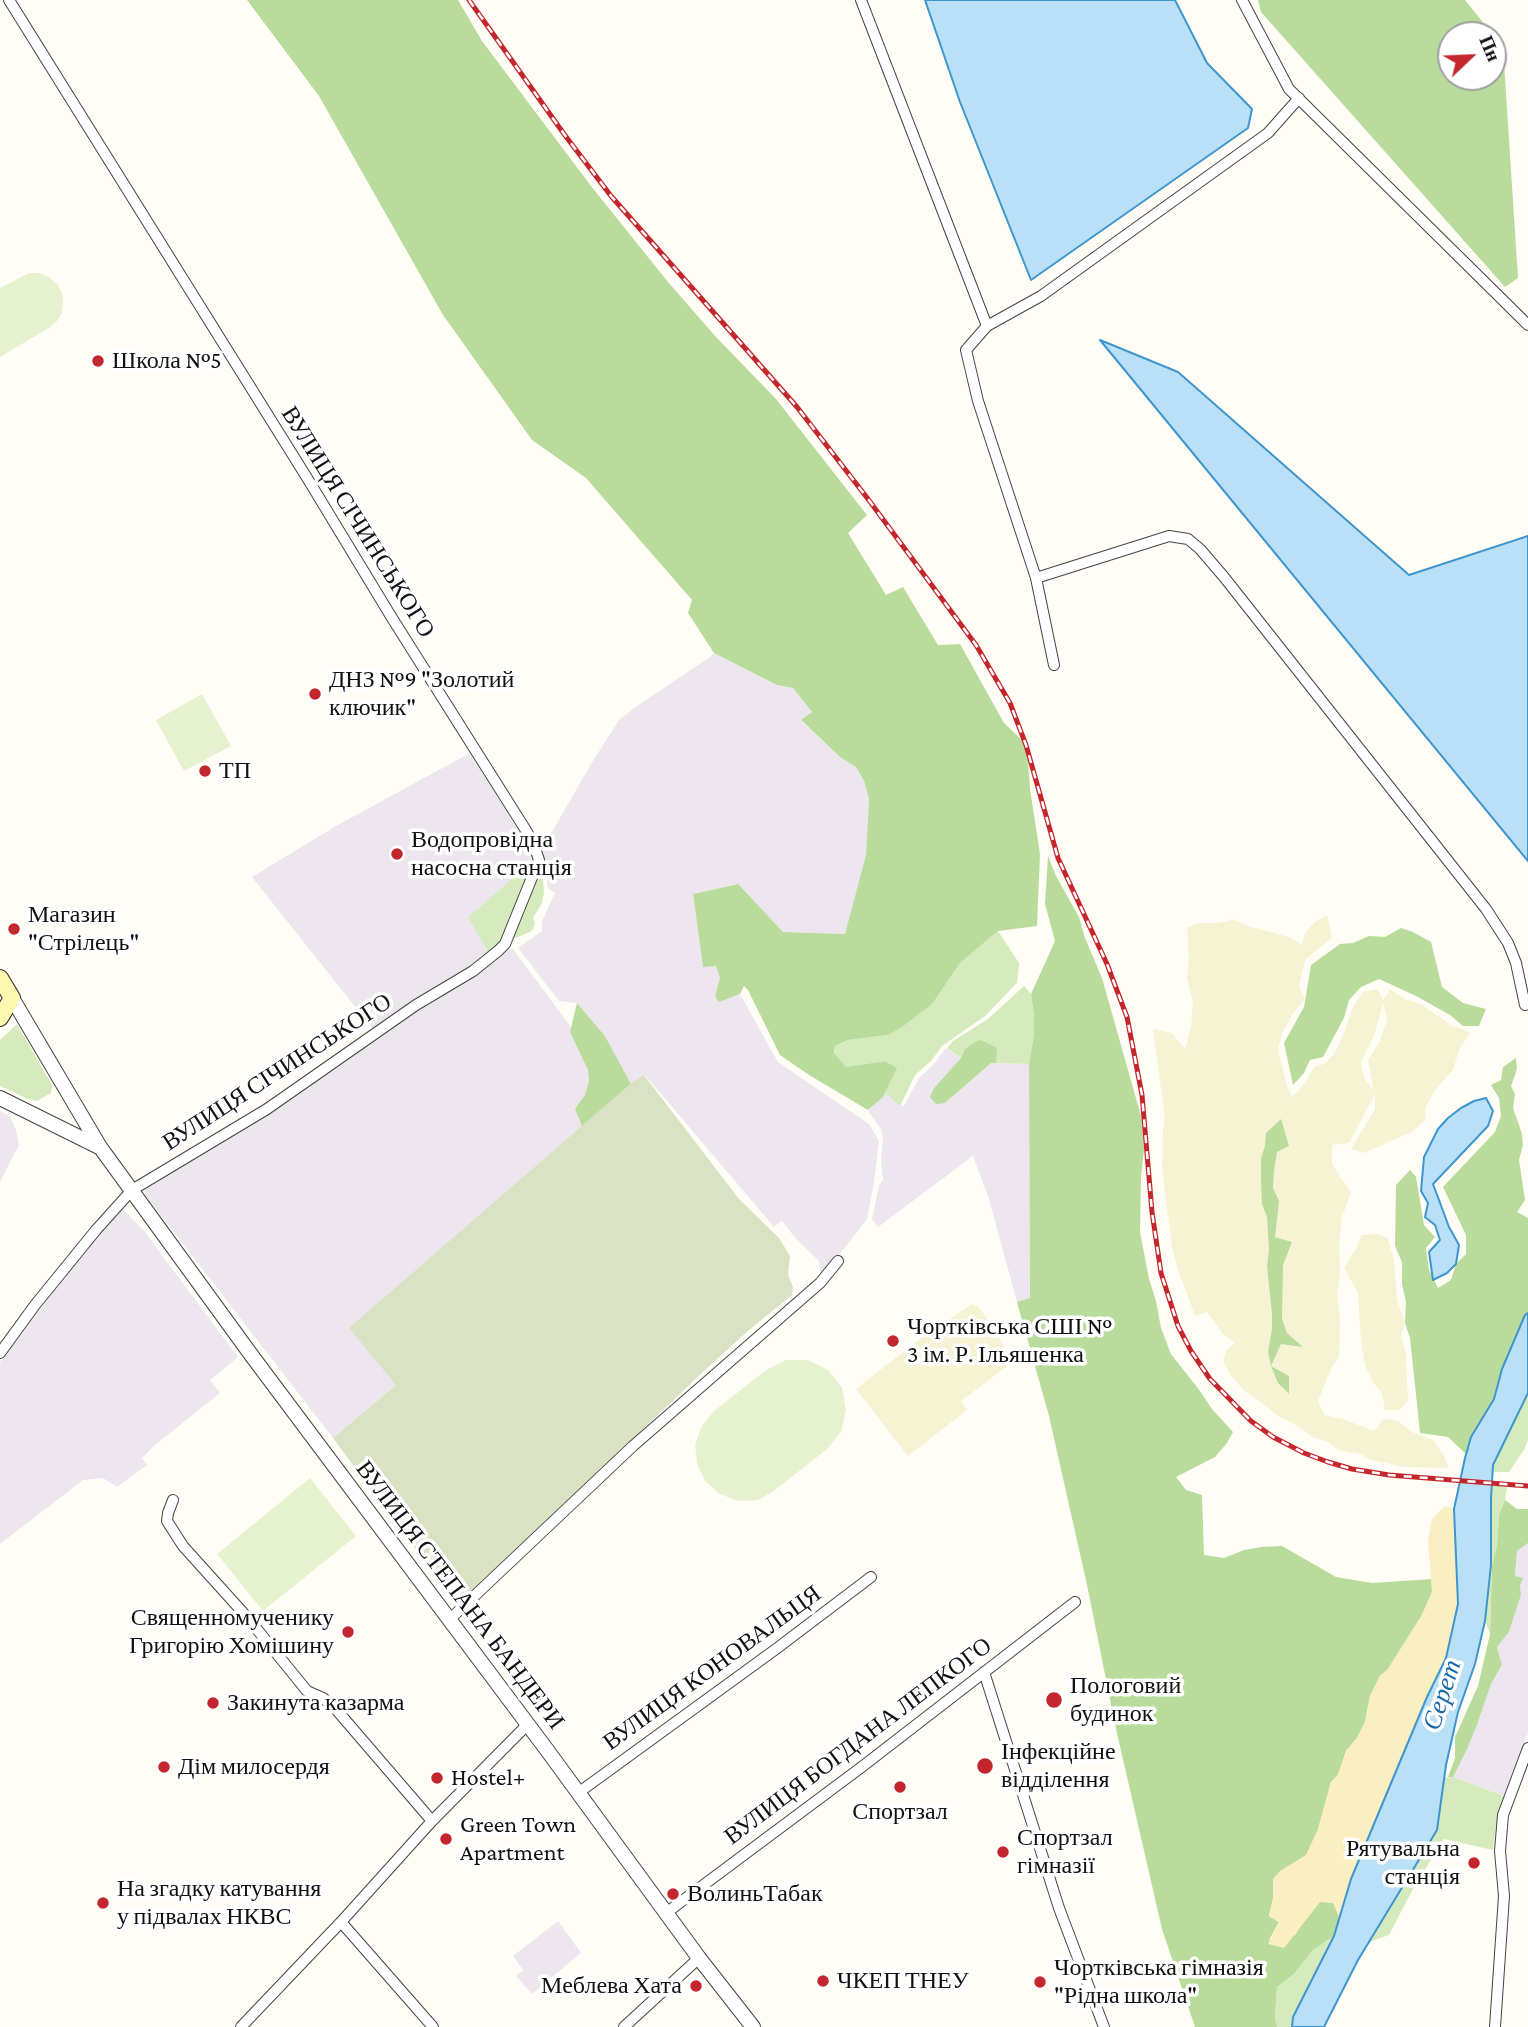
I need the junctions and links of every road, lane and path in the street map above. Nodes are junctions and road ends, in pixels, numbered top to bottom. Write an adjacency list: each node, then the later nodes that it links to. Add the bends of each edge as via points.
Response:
1 (9, 0): 15 (street, ВУЛИЦЯ СІЧИНСЬКОГО, via 527,832 538,860 505,944 498,951 267,1109)
2 (861, 0): 6 (street)
3 (1242, 0): 4 (street, via 1289,89)
4 (1299, 98): 5 (street); 6 (street, via 1268,132 1041,296)
5 (1528, 325)
6 (987, 326): 7 (street, via 965,350)
7 (1036, 578): 8 (street); 11 (street, via 1169,536 1188,539 1200,549 1486,909 1508,943)
8 (1054, 665)
9 (0, 978): 10 (main road)
10 (12, 998): 12 (main road); 14 (street, ВУЛИЦЯ СТЕПАНА БАНДЕРИ)
11 (1528, 1004)
12 (0, 1018)
13 (0, 1098): 14 (street)
14 (100, 1147): 15 (street, ВУЛИЦЯ СТЕПАНА БАНДЕРИ)
15 (132, 1190): 17 (street); 21 (street, ВУЛИЦЯ СТЕПАНА БАНДЕРИ)
16 (838, 1261): 21 (street, via 820,1283 633,1446)
17 (0, 1353)
18 (173, 1500): 26 (street, via 167,1521 183,1546 307,1690 334,1707)
19 (871, 1577): 25 (street, ВУЛИЦЯ КОНОВАЛЬЦЯ)
20 (1075, 1602): 22 (street, ВУЛИЦЯ БОГДАНА ЛЕПКОГО)
21 (449, 1620): 23 (street, ВУЛИЦЯ СТЕПАНА БАНДЕРИ)
22 (984, 1672): 27 (street, ВУЛИЦЯ БОГДАНА ЛЕПКОГО); 34 (street, via 1059,1908)
23 (527, 1725): 25 (street, ВУЛИЦЯ СТЕПАНА БАНДЕРИ); 26 (street)
24 (1528, 1748): 35 (street, via 1503,1815 1504,1896)
25 (578, 1793): 27 (street, ВУЛИЦЯ СТЕПАНА БАНДЕРИ)
26 (432, 1821): 28 (street)
27 (666, 1913): 29 (street, ВУЛИЦЯ СТЕПАНА БАНДЕРИ)
28 (341, 1922): 30 (street); 31 (street)
29 (699, 1958): 32 (street); 33 (street, ВУЛИЦЯ СТЕПАНА БАНДЕРИ)
30 (241, 2027)
31 (433, 2027)
32 (624, 2027)
33 (753, 2027)
34 (1104, 2027)
35 (1495, 2027)

